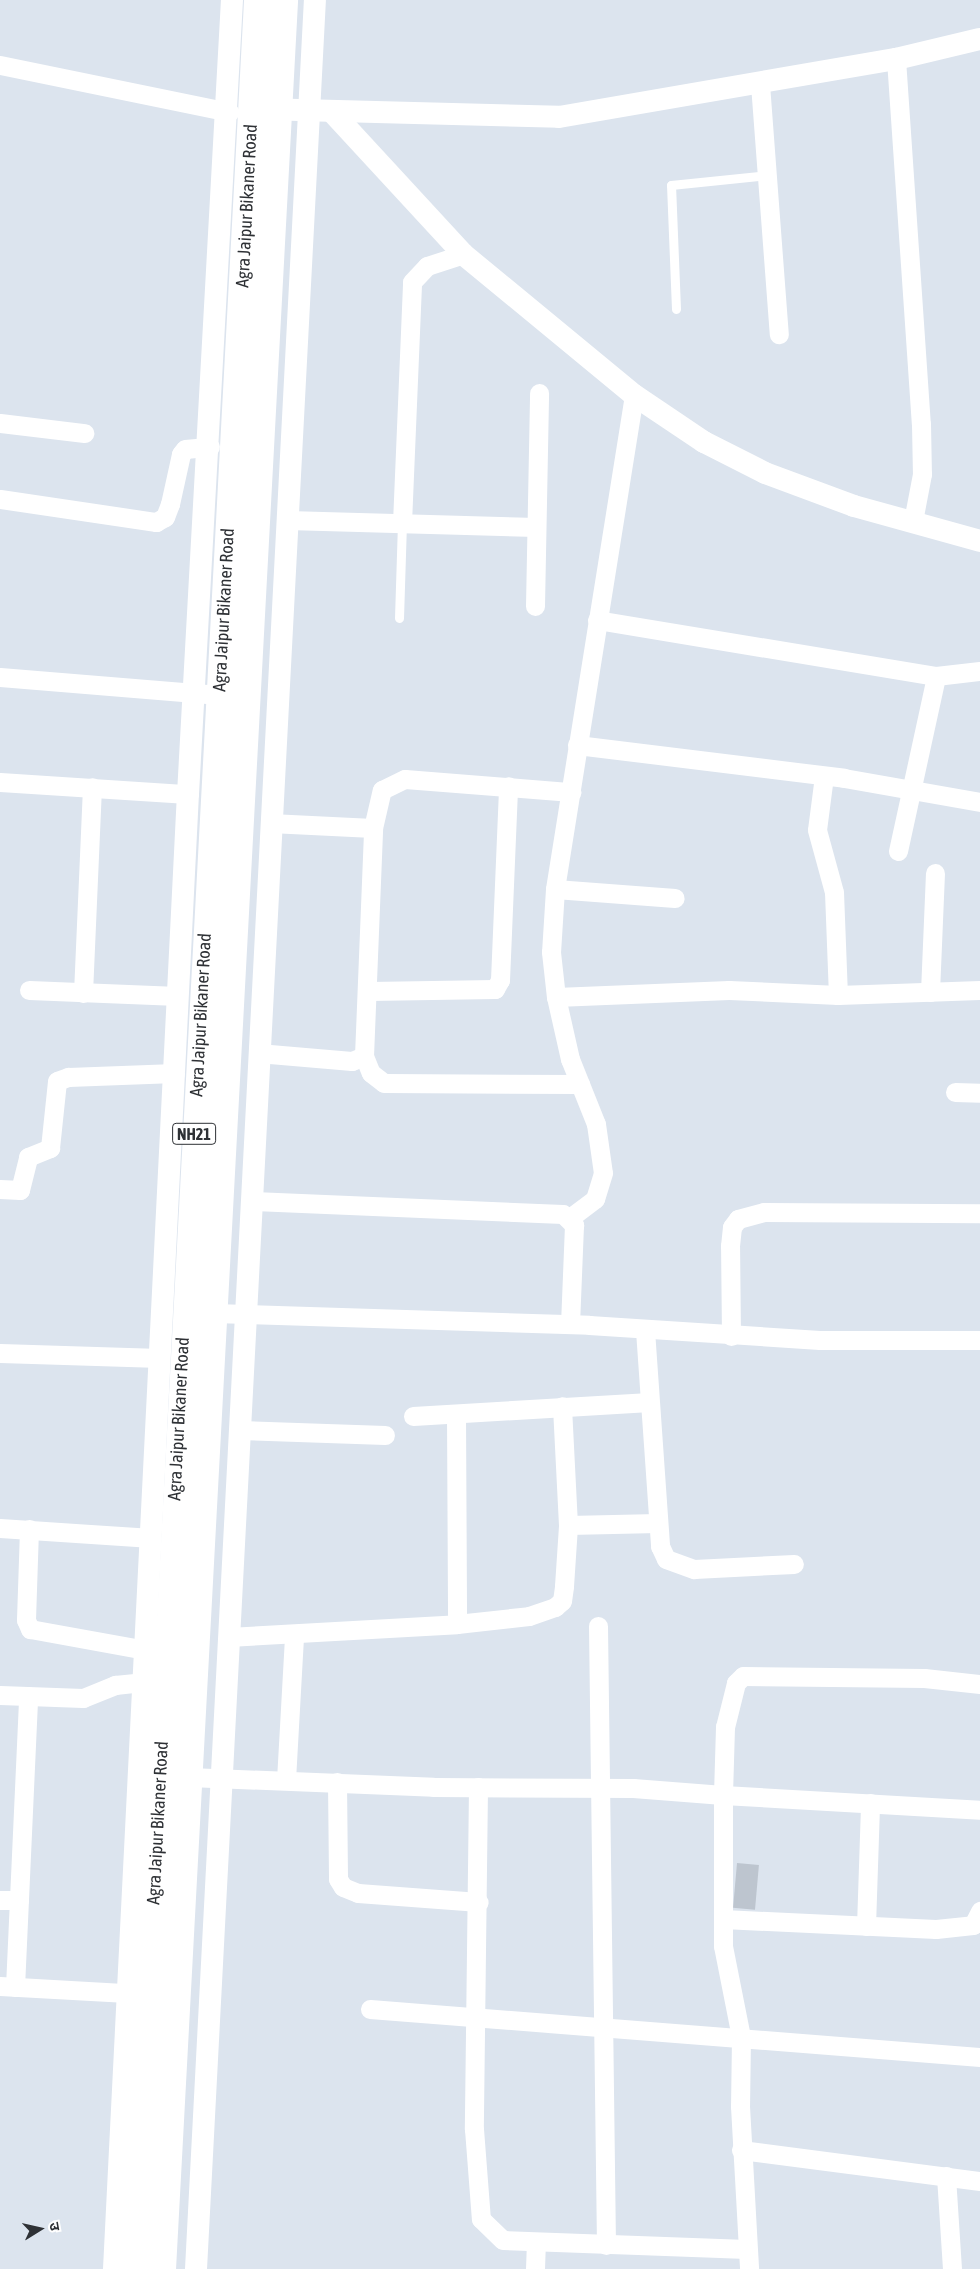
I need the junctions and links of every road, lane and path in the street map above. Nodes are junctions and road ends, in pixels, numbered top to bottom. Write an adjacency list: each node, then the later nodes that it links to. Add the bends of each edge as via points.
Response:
1 (232, 0): 10 (street)
2 (258, 0): 10 (highway, Agra Jaipur Bikaner Road / NH21)
3 (284, 0): 9 (highway, Agra Jaipur Bikaner Road / NH21)
4 (315, 0): 11 (street)
5 (980, 39): 6 (street)
6 (896, 59): 8 (street); 24 (street, via 921,424 922,474)
7 (0, 65): 10 (street)
8 (760, 84): 12 (street, via 559,117); 13 (street)
9 (280, 107): 10 (street); 11 (street); 68 (highway, Agra Jaipur Bikaner Road / NH21)
10 (240, 111): 21 (street); 34 (highway, Agra Jaipur Bikaner Road / NH21)
11 (311, 111): 12 (street); 23 (street)
12 (334, 114): 14 (street)
13 (767, 175): 15 (lane, via 671,185); 16 (street)
14 (463, 254): 18 (street); 25 (street, via 427,266 412,282)
15 (676, 309)
16 (779, 334)
17 (539, 393): 26 (street)
18 (634, 395): 24 (street, via 704,442 766,473 854,506); 30 (street)
19 (0, 423): 20 (street)
20 (84, 433)
21 (210, 447): 22 (street, via 185,449 180,454 170,504 165,517 156,522); 34 (street)
22 (0, 499)
23 (287, 520): 25 (street); 44 (street)
24 (914, 521): 27 (street)
25 (402, 523): 26 (street); 29 (lane)
26 (536, 527): 28 (street)
27 (980, 541)
28 (535, 606)
29 (400, 618)
30 (597, 620): 32 (street); 35 (street)
31 (980, 672): 32 (street)
32 (936, 676): 40 (street)
33 (0, 677): 34 (street)
34 (207, 693): 42 (street); 113 (highway, Agra Jaipur Bikaner Road / NH21)
35 (577, 745): 36 (street); 41 (street)
36 (824, 776): 40 (street); 55 (street, via 818,830 834,892)
37 (0, 782): 39 (street)
38 (508, 786): 41 (street); 45 (street, via 392,782 377,802); 52 (street, via 500,980 495,989)
39 (92, 787): 42 (street); 54 (street)
40 (913, 790): 43 (street); 46 (street)
41 (571, 792): 48 (street)
42 (188, 794): 56 (street)
43 (980, 802)
44 (270, 823): 45 (street); 58 (street)
45 (373, 828): 52 (street)
46 (898, 851)
47 (935, 873): 53 (street)
48 (555, 889): 49 (street); 57 (street, via 551,952)
49 (675, 898)
50 (29, 990): 54 (street)
51 (980, 990): 53 (street)
52 (369, 991): 59 (street)
53 (930, 992): 55 (street)
54 (82, 993): 56 (street)
55 (838, 995): 57 (street, via 729,990)
56 (178, 996): 60 (street)
57 (556, 997): 61 (street)
58 (258, 1053): 59 (street, via 352,1061); 65 (street)
59 (364, 1056): 61 (street, via 371,1073 384,1083)
60 (175, 1073): 64 (street, via 68,1077 58,1081 50,1148 28,1156 20,1190); 75 (street)
61 (580, 1084): 67 (street, via 596,1124 603,1174 595,1199)
62 (955, 1092): 63 (street)
63 (980, 1093)
64 (0, 1189)
65 (250, 1201): 67 (street, via 563,1214); 69 (street)
66 (980, 1213): 72 (street, via 764,1212 738,1219 732,1227 730,1246)
67 (570, 1218): 70 (street)
68 (213, 1313): 69 (street); 97 (highway, Agra Jaipur Bikaner Road / NH21)
69 (245, 1314): 70 (street); 80 (street)
70 (570, 1324): 71 (street)
71 (645, 1330): 72 (street); 76 (street)
72 (731, 1336): 73 (street)
73 (980, 1340)
74 (0, 1353): 75 (street)
75 (160, 1358): 86 (street)
76 (650, 1402): 77 (street); 82 (street)
77 (562, 1406): 78 (street); 83 (street)
78 (456, 1415): 79 (street); 88 (street)
79 (414, 1416)
80 (239, 1430): 81 (street); 91 (street)
81 (385, 1435)
82 (658, 1523): 83 (street); 87 (street, via 660,1546 666,1559 680,1567)
83 (568, 1525): 88 (street, via 562,1601 555,1607 529,1616)
84 (0, 1528): 85 (street)
85 (29, 1530): 86 (street); 92 (street, via 26,1620 30,1629)
86 (152, 1538): 92 (street)
87 (794, 1564)
88 (457, 1624): 90 (street)
89 (598, 1626): 102 (street)
90 (294, 1635): 91 (street); 99 (street)
91 (228, 1637): 98 (street)
92 (145, 1650): 93 (street)
93 (144, 1682): 96 (street, via 115,1685 83,1698); 113 (street)
94 (980, 1684): 103 (street, via 924,1678 743,1676 736,1682 724,1727)
95 (0, 1695): 96 (street)
96 (28, 1696): 107 (street)
97 (189, 1777): 98 (street); 127 (highway, Agra Jaipur Bikaner Road / NH21)
98 (224, 1779): 99 (street); 128 (street)
99 (286, 1780): 100 (street)
100 (337, 1782): 101 (street); 108 (street, via 338,1879 343,1887 358,1893)
101 (478, 1788): 102 (street); 108 (street)
102 (597, 1788): 103 (street); 116 (street)
103 (723, 1795): 104 (street); 110 (street)
104 (870, 1803): 105 (street); 111 (street)
105 (980, 1810)
106 (0, 1900): 107 (street)
107 (19, 1900): 112 (street)
108 (479, 1902): 115 (street)
109 (980, 1911): 111 (street, via 973,1925 961,1928)
110 (723, 1919): 111 (street); 117 (street, via 723,1946)
111 (866, 1926)
112 (7, 1987): 113 (street)
113 (139, 1994): 125 (street); 126 (highway, Agra Jaipur Bikaner Road / NH21)
114 (370, 2009): 115 (street)
115 (477, 2015): 116 (street); 122 (street, via 474,2130 481,2219 503,2240)
116 (604, 2027): 117 (street); 123 (street)
117 (741, 2037): 118 (street); 119 (street)
118 (980, 2057)
119 (741, 2150): 120 (street); 124 (street)
120 (946, 2176): 121 (street); 131 (street)
121 (980, 2181)
122 (536, 2242): 123 (street); 129 (street)
123 (606, 2245): 124 (street)
124 (747, 2249): 130 (street)
125 (114, 2269)
126 (136, 2269)
127 (162, 2269)
128 (196, 2269)
129 (535, 2269)
130 (749, 2269)
131 (952, 2269)

